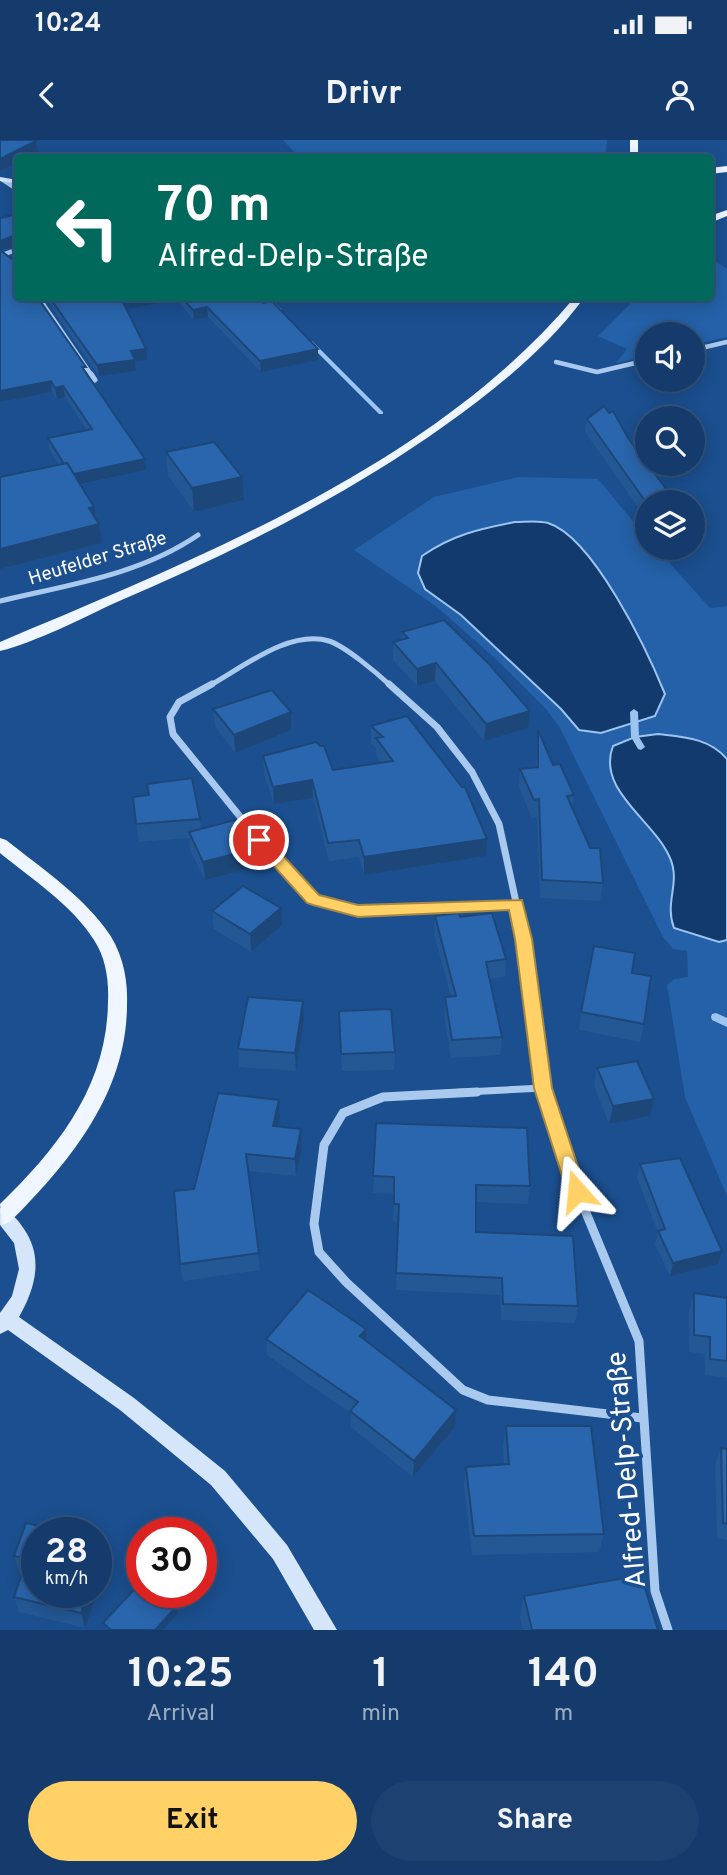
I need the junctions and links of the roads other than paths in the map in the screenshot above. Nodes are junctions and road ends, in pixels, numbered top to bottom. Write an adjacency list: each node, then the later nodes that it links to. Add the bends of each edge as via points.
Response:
1 (2, 255): 2 (street)
2 (10, 258)
3 (41, 301): 11 (street)
4 (567, 301): 6 (main road)
5 (577, 301): 6 (main road)
6 (562, 319): 14 (main road, via 489,387 365,474 262,531 155,582)
7 (727, 342): 8 (street)
8 (705, 347)
9 (556, 362): 10 (street, via 597,372)
10 (635, 363)
11 (95, 380)
12 (198, 535): 13 (street, Heufelder Straße, via 184,547 139,565)
13 (0, 601)
14 (0, 647)
15 (0, 844): 18 (main road, via 72,904 100,934 117,971 120,1014 112,1063 82,1125 39,1181)
16 (516, 904): 16 (street, Alfred-Delp-Straße, via 499,824 472,772 427,718 375,671 330,640 306,639 281,646 180,702 170,717 173,734 313,899 358,911); 17 (street, Alfred-Delp-Straße)
17 (543, 1088): 20 (street, Alfred-Delp-Straße, via 577,1191 639,1341); 20 (street, via 383,1097 343,1113 324,1145 314,1224 318,1252 463,1390 488,1400)
18 (1, 1215): 19 (street, via 16,1228 29,1262 20,1300)
19 (4, 1322): 21 (street, via 127,1404 218,1478 280,1552)
20 (642, 1418): 22 (street, Alfred-Delp-Straße, via 655,1591)
21 (326, 1630)
22 (668, 1630)

